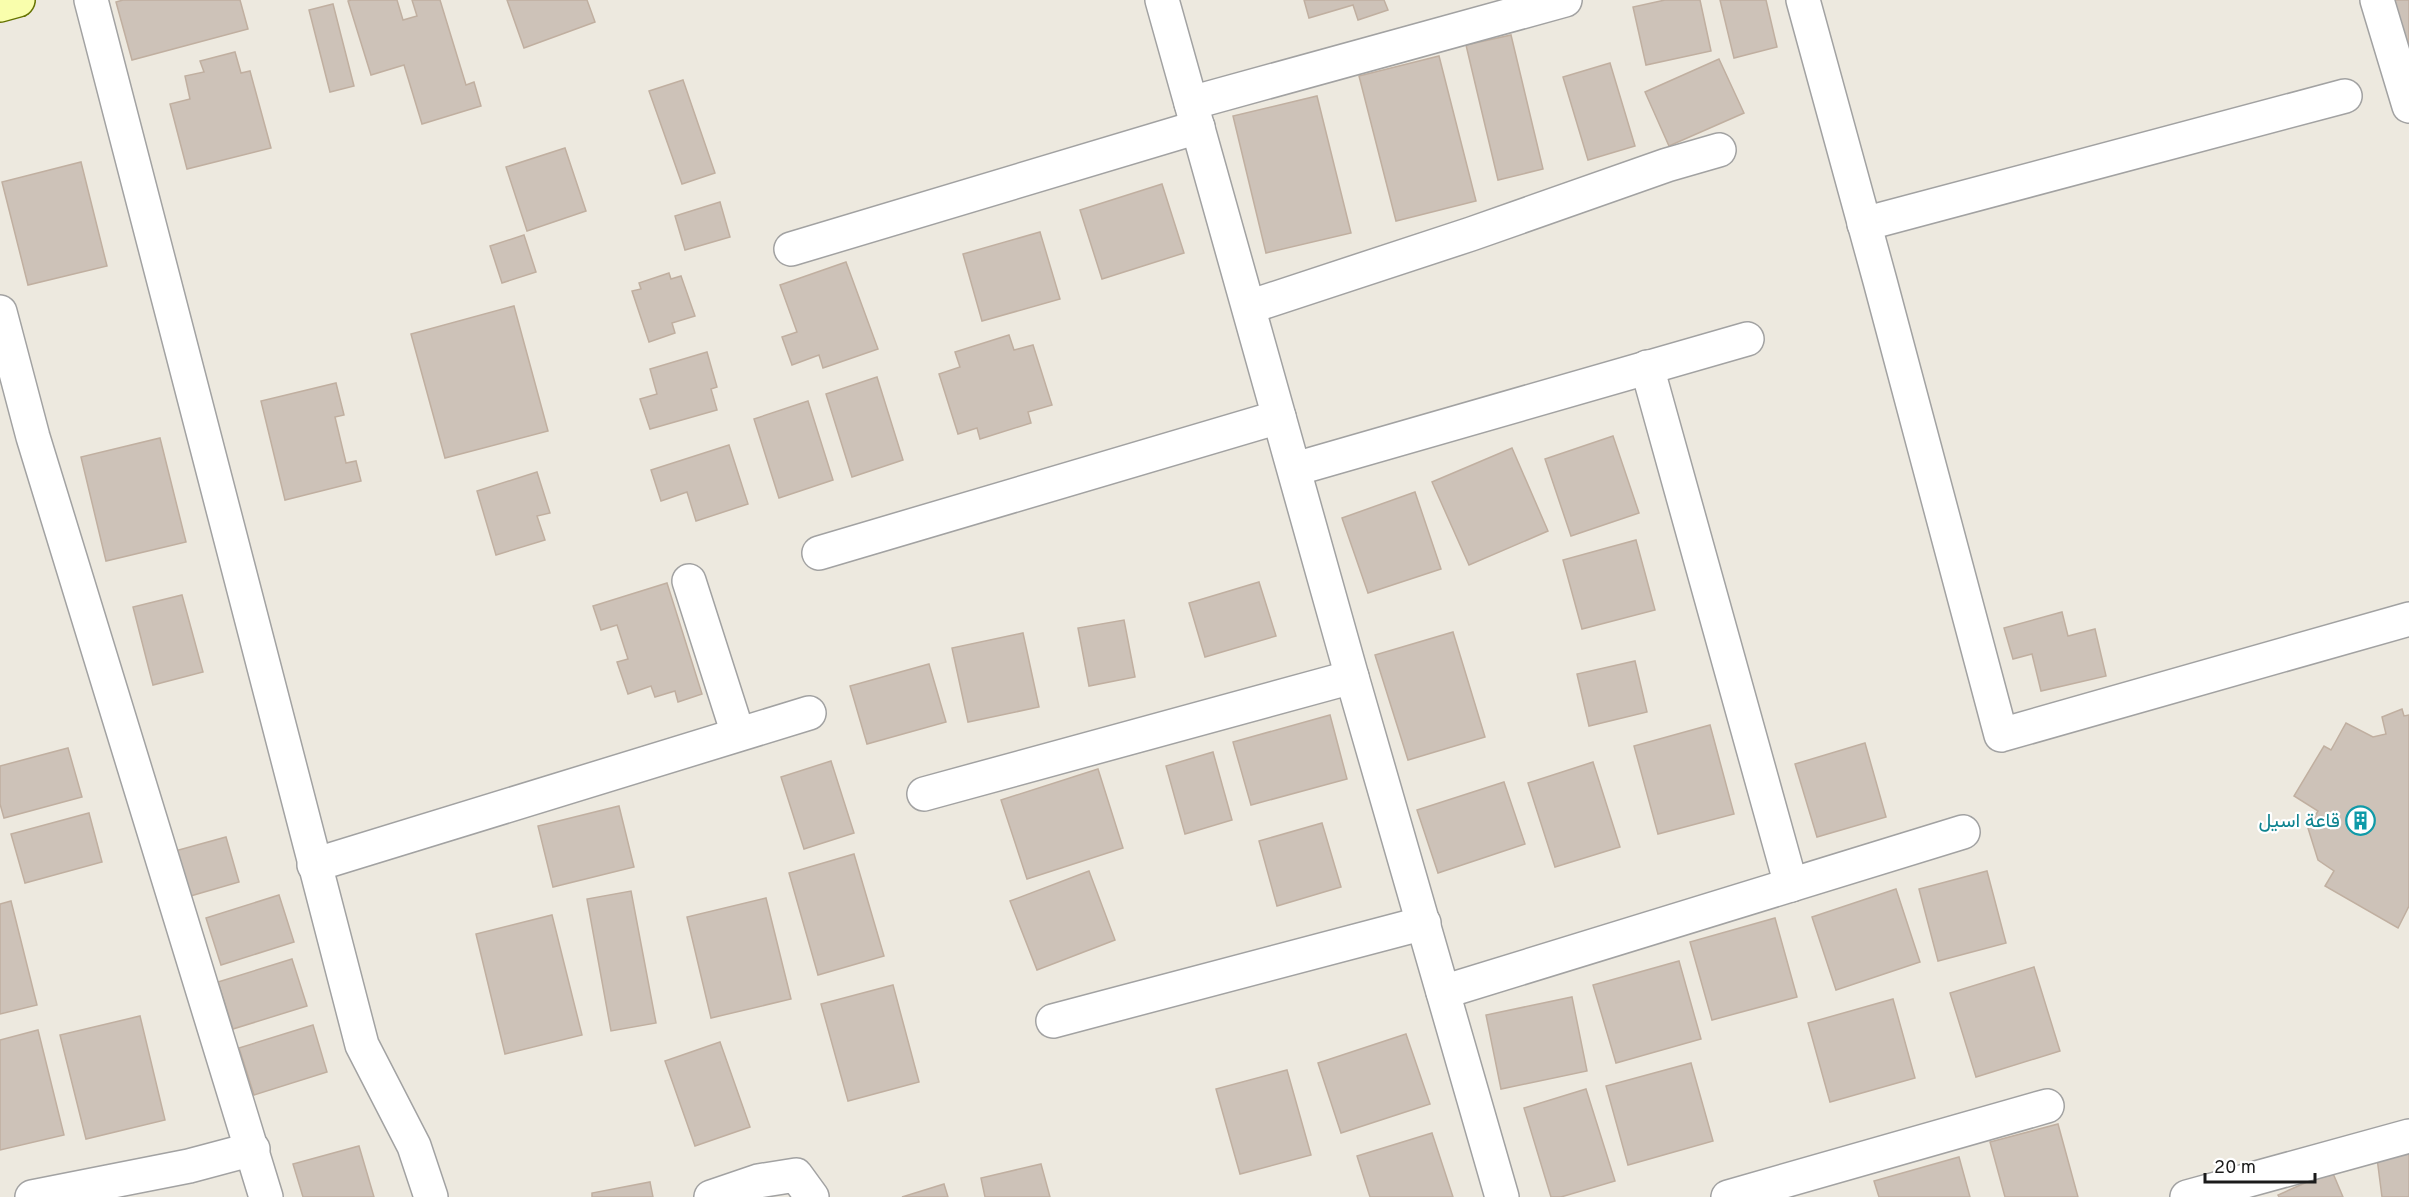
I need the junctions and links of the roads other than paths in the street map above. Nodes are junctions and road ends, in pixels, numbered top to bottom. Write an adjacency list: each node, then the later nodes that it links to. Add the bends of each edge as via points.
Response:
1 (18, 0): 7 (street)
2 (91, 0): 28 (street)
3 (1162, 0): 10 (street)
4 (1566, 0): 10 (street)
5 (1803, 0): 12 (street)
6 (2377, 0): 9 (street)
7 (0, 5)
8 (2345, 96): 12 (street)
9 (2409, 106)
10 (1195, 115): 13 (street); 14 (street)
11 (1719, 150): 14 (street)
12 (1864, 224): 22 (street, via 2001,735)
13 (791, 249)
14 (1249, 307): 18 (street)
15 (0, 312): 35 (street, via 33,437)
16 (1747, 339): 17 (street)
17 (1647, 367): 19 (street); 29 (street)
18 (1279, 417): 19 (street); 20 (street)
19 (1295, 469): 23 (street)
20 (819, 553)
21 (689, 581): 25 (street)
22 (2409, 619)
23 (1352, 677): 26 (street); 30 (street)
24 (809, 713): 25 (street)
25 (738, 734): 28 (street)
26 (924, 794)
27 (1963, 832): 29 (street)
28 (314, 865): 38 (street, via 362,1045 414,1146)
29 (1791, 885): 31 (street)
30 (1424, 923): 31 (street); 32 (street)
31 (1443, 992): 41 (street)
32 (1053, 1021)
33 (2047, 1106): 42 (street)
34 (2409, 1137): 43 (street)
35 (253, 1149): 36 (street, via 189,1166); 37 (street)
36 (32, 1197)
37 (266, 1197)
38 (431, 1197)
39 (711, 1197): 40 (street, via 759,1181 796,1175)
40 (812, 1197)
41 (1502, 1197)
42 (1728, 1197)
43 (2187, 1197)

